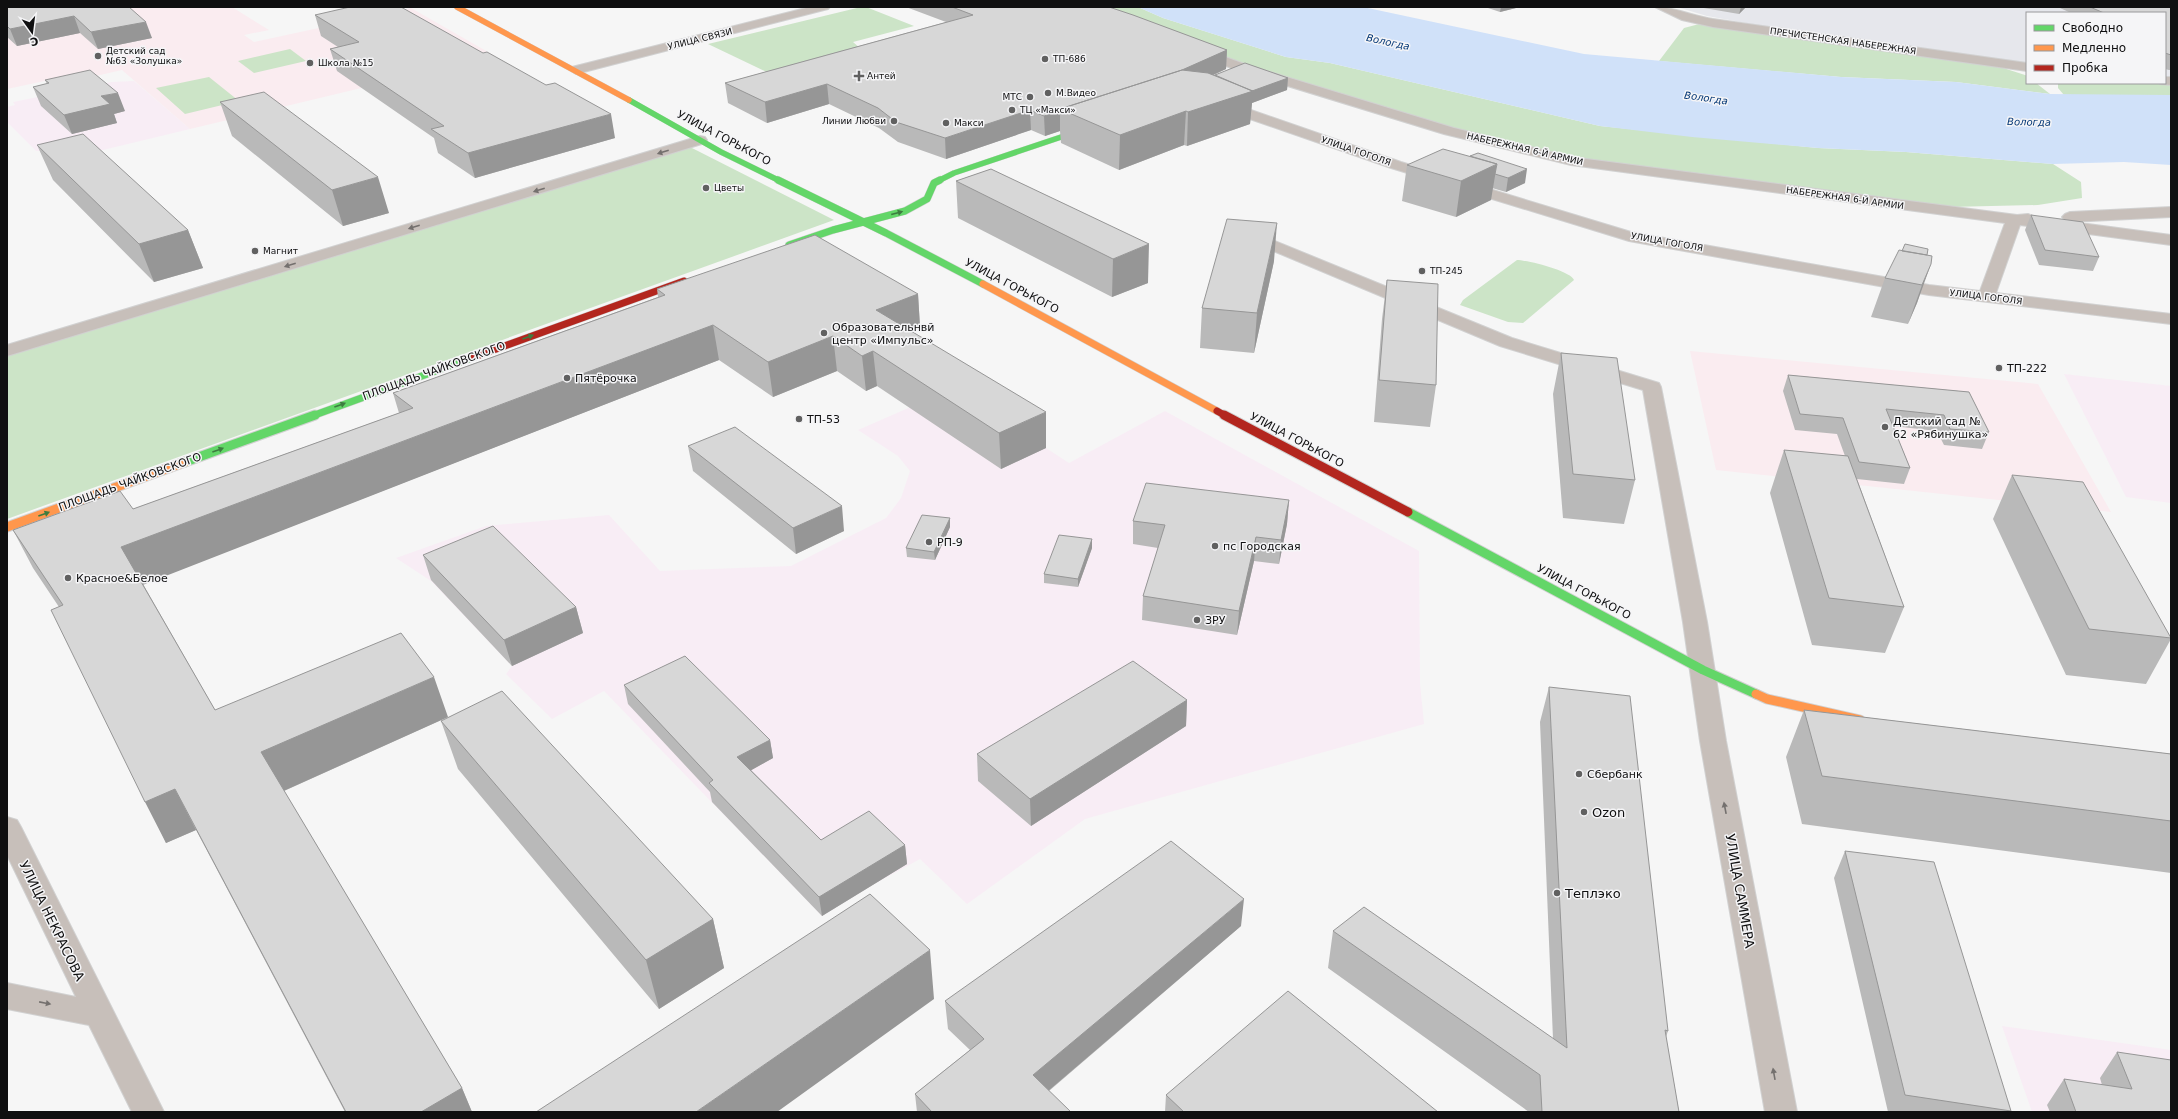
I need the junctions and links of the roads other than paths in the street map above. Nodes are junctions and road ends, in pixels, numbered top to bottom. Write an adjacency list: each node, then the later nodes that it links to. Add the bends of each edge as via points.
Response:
1 (457, 7): 7 (street, УЛИЦА ГОРЬКОГО)
2 (824, 7): 7 (street, УЛИЦА СВЯЗИ)
3 (1661, 7): 5 (street, ПРЕЧИСТЕНСКАЯ НАБЕРЕЖНАЯ, via 1684,16 1713,21)
4 (1187, 47): 6 (street, НАБЕРЕЖНАЯ 6-Й АРМИИ)
5 (2026, 67)
6 (1246, 69): 8 (street); 13 (street, НАБЕРЕЖНАЯ 6-Й АРМИИ, via 1449,131 1571,161)
7 (576, 70): 11 (street, УЛИЦА ГОРЬКОГО)
8 (1233, 74)
9 (1209, 100): 19 (street, УЛИЦА ГОГОЛЯ, via 1396,165 1629,236 1929,290)
10 (1096, 125): 14 (street, one-way to 10, via 906,211 927,198 934,183 954,173)
11 (700, 140): 14 (street, УЛИЦА ГОРЬКОГО); 21 (street, one-way to 21)
12 (2171, 212): 13 (street, НАБЕРЕЖНАЯ 6-Й АРМИИ)
13 (2014, 220): 15 (street, НАБЕРЕЖНАЯ 6-Й АРМИИ); 19 (street)
14 (864, 222): 17 (street); 23 (street, УЛИЦА ГОРЬКОГО, via 1034,310 1256,432)
15 (2171, 240)
16 (1265, 242): 23 (street, УЛИЦА САММЕРА, via 1506,342 1652,387)
17 (780, 248)
18 (690, 279): 22 (street, ПЛОЩАДЬ ЧАЙКОВСКОГО, one-way to 18)
19 (1986, 297): 20 (street, УЛИЦА ГОГОЛЯ)
20 (2171, 319)
21 (7, 350)
22 (7, 527)
23 (1703, 670): 24 (street, УЛИЦА ГОРЬКОГО, via 1767,698); 29 (street, УЛИЦА САММЕРА, one-way to 23, via 1713,741)
24 (1871, 722)
25 (7, 827): 27 (street, УЛИЦА НЕКРАСОВА)
26 (7, 996): 27 (street, one-way to 27)
27 (98, 1014): 28 (street, УЛИЦА НЕКРАСОВА)
28 (148, 1112)
29 (1781, 1112)

